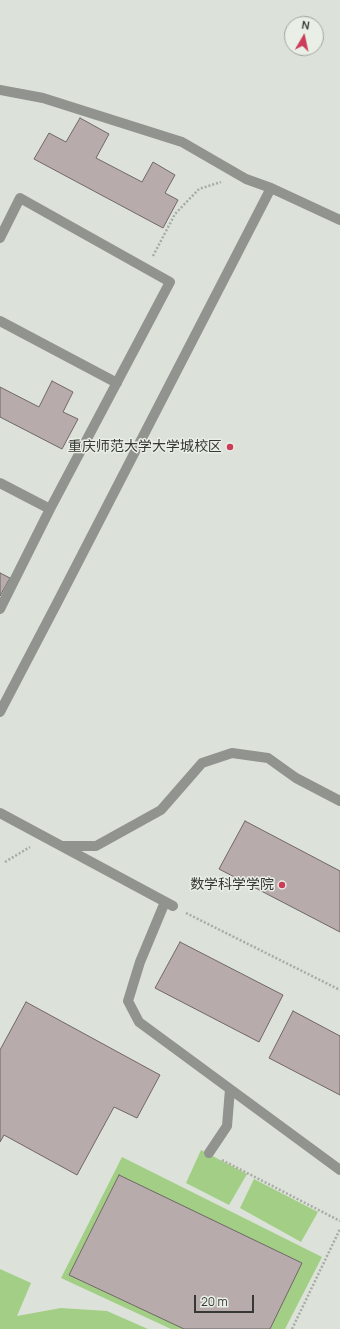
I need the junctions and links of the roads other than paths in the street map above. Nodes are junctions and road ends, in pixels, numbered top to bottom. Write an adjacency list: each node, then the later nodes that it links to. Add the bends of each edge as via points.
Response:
1 (0, 90): 2 (lane, via 43,98 182,142 246,179)
2 (271, 188): 3 (lane); 10 (lane)
3 (340, 220)
4 (0, 238): 6 (lane, via 20,198 170,282)
5 (0, 322): 6 (lane)
6 (117, 382): 8 (lane)
7 (0, 483): 8 (lane)
8 (50, 509): 9 (lane)
9 (0, 609)
10 (0, 712)
11 (340, 801): 13 (lane, via 296,778 268,758 232,753 202,763 161,810 96,846)
12 (0, 813): 13 (lane)
13 (62, 846): 14 (lane, via 169,904 140,962 128,1001 139,1022)
14 (230, 1089): 15 (lane, via 227,1126); 16 (lane)
15 (209, 1153)
16 (340, 1170)

